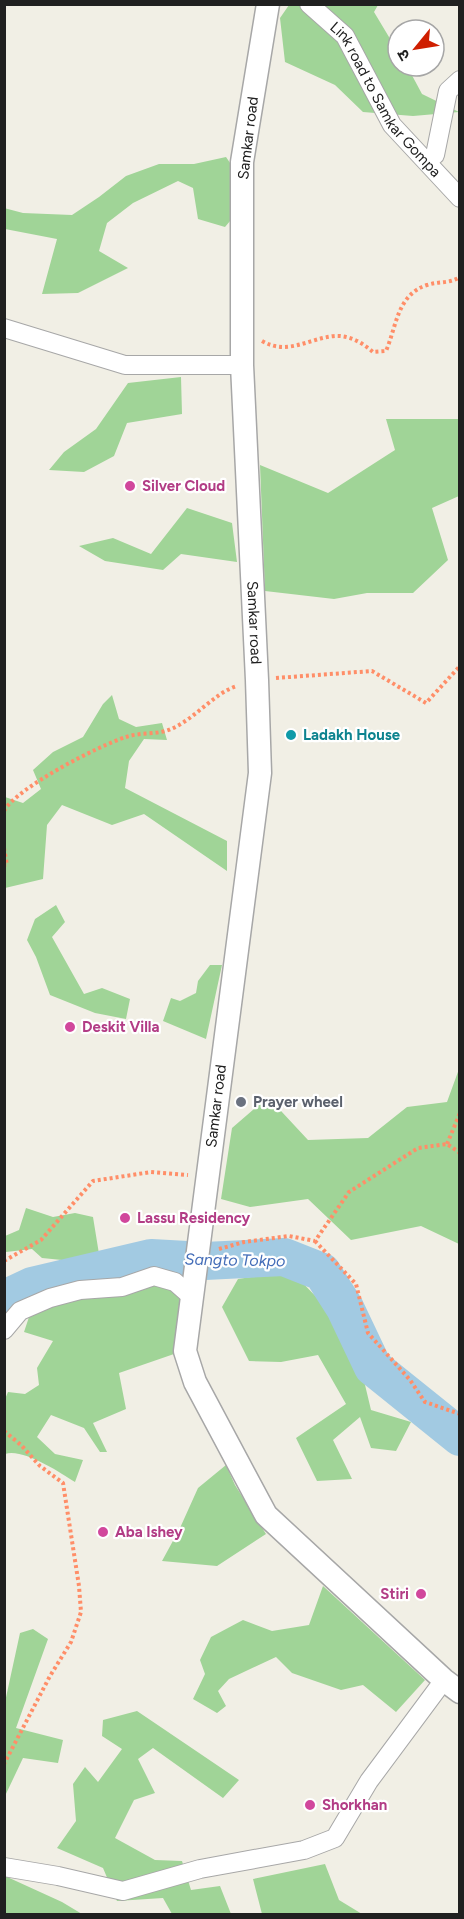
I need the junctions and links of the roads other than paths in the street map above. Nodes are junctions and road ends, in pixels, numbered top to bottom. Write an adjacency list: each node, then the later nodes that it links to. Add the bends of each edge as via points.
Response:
1 (268, 4): 7 (street, Samkar road, via 242,162)
2 (309, 4): 5 (street, Link road to Samkar Gompa, via 345,36 392,125)
3 (459, 80): 4 (street, via 448,91)
4 (435, 155)
5 (459, 198)
6 (4, 328): 7 (street, via 125,365)
7 (242, 365): 8 (street, Samkar road, via 260,773 207,1176 207,1245)
8 (193, 1287): 9 (street, via 154,1276 122,1287 80,1290 20,1311); 10 (street, Samkar road, via 185,1351 195,1382 266,1515)
9 (4, 1330)
10 (452, 1686): 11 (street, via 369,1781 335,1838 304,1850 200,1869 123,1891)
11 (4, 1867)

